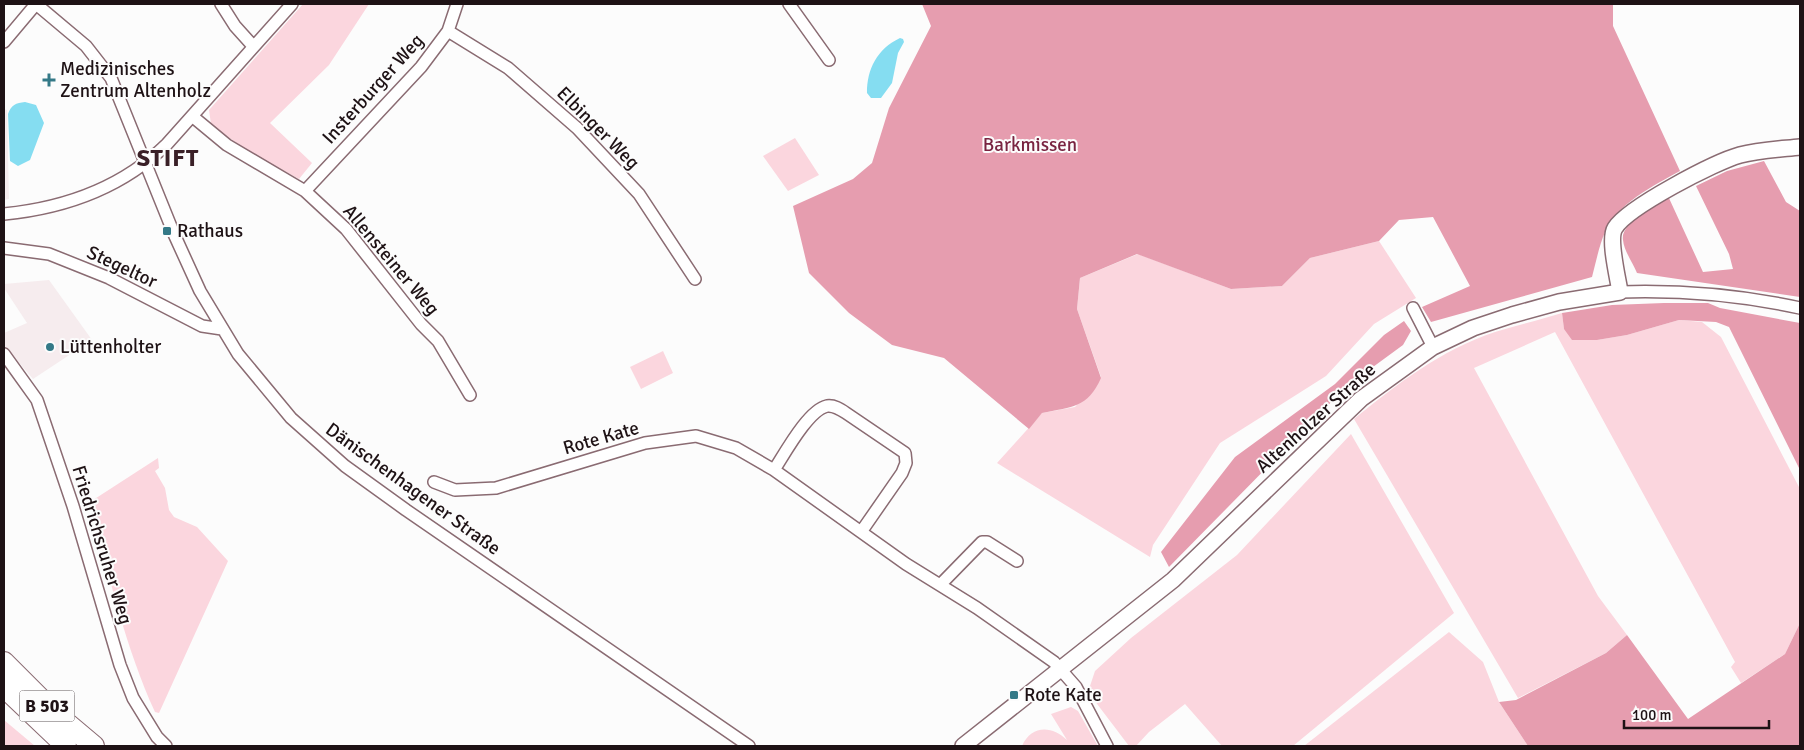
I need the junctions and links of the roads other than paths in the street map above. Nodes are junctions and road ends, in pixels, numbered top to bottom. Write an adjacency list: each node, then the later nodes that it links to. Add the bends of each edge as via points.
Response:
1 (36, 4): 7 (street); 12 (street, Dänischenhagener Straße, via 86,46 111,78)
2 (221, 4): 8 (street)
3 (292, 4): 8 (street)
4 (457, 4): 6 (street, Insterburger Weg)
5 (789, 4): 9 (street)
6 (448, 30): 13 (street, Insterburger Weg, via 413,77); 16 (street, Elbinger Weg, via 508,68 577,128 639,194)
7 (4, 42)
8 (253, 46): 10 (street)
9 (828, 60)
10 (192, 116): 12 (street); 13 (street, Allensteiner Weg, via 227,145)
11 (1800, 147): 17 (street, via 1739,155 1651,198 1630,213 1614,228)
12 (146, 164): 14 (street, via 78,199 33,211); 20 (street, Dänischenhagener Straße, via 200,291)
13 (305, 191): 23 (street, Allensteiner Weg, via 346,230 438,341)
14 (4, 214)
15 (4, 248): 20 (street, Stegeltor, via 49,254 109,278 202,326)
16 (695, 279)
17 (1620, 292): 19 (street, Altenholzer Straße, via 1718,294); 21 (street, Altenholzer Straße, via 1559,302 1512,315 1473,328)
18 (1413, 308): 21 (street)
19 (1800, 308)
20 (222, 329): 35 (street, Dänischenhagener Straße, via 238,354 291,418 345,466)
21 (1433, 347): 30 (street, Altenholzer Straße, via 1361,399 1173,580)
22 (4, 354): 34 (street, Friedrichsruher Weg, via 37,400 74,506 120,665 133,698)
23 (470, 395)
24 (774, 470): 25 (street, Rote Kate, via 736,448 696,436 645,443 496,488 455,490); 26 (street, Rote Kate); 26 (street, via 807,422 827,406 846,412 905,453 902,473)
25 (434, 482)
26 (861, 532): 28 (street, Rote Kate)
27 (1017, 561): 28 (street, via 982,542)
28 (940, 585): 30 (street, Rote Kate)
29 (4, 662): 33 (highway, B 503, via 56,714)
30 (1062, 669): 36 (street, Altenholzer Straße); 37 (street, Rote Kate, via 1076,687)
31 (4, 688): 32 (highway, B 503)
32 (66, 746)
33 (94, 746)
34 (166, 746)
35 (749, 746)
36 (963, 746)
37 (1107, 746)

